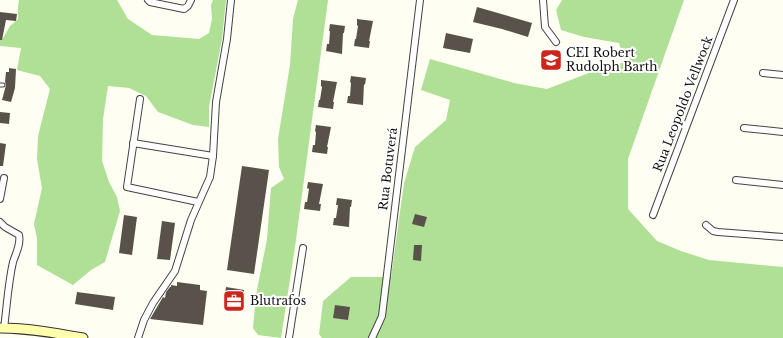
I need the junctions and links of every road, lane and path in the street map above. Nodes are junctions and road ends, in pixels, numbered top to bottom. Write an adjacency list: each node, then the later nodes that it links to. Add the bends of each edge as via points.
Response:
1 (148, 0): 2 (street, via 184,9)
2 (191, 0)
3 (231, 0): 14 (street, via 216,102)
4 (420, 0): 29 (street, Rua Botuverá, via 382,316)
5 (543, 0): 7 (street, via 545,26)
6 (734, 0): 20 (street, Rua Leopoldo Vellwock)
7 (556, 42)
8 (763, 73): 9 (street)
9 (783, 75)
10 (140, 99): 13 (street)
11 (744, 128): 12 (street)
12 (783, 132)
13 (133, 143): 14 (street); 19 (street, via 127,187)
14 (213, 156): 19 (street, via 210,177)
15 (4, 178): 18 (street)
16 (736, 180): 17 (street)
17 (783, 185)
18 (0, 199)
19 (198, 202): 27 (street, via 175,271 153,303)
20 (654, 215)
21 (0, 222): 25 (street, via 19,235 20,240 12,269)
22 (706, 225): 23 (street, via 718,232)
23 (783, 236)
24 (303, 248): 28 (street)
25 (2, 328): 26 (main road, via 44,331)
26 (83, 338)
27 (138, 338)
28 (289, 338)
29 (372, 338)

